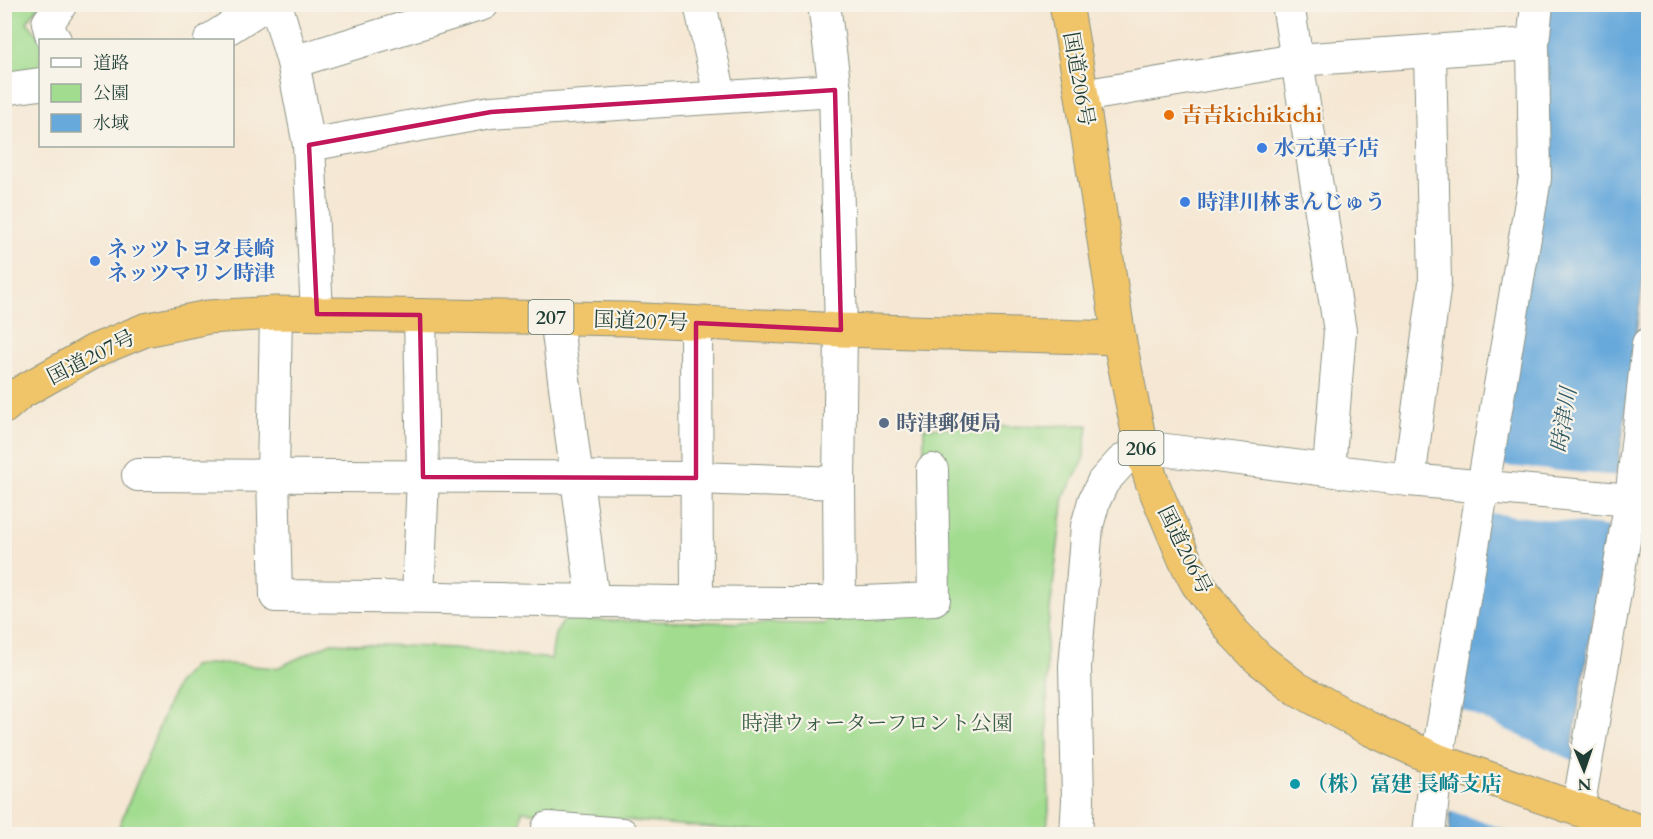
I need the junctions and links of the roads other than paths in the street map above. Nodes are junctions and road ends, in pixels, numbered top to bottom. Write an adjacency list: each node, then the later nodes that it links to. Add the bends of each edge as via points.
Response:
1 (62, 4): 10 (street, via 48,23)
2 (266, 4): 11 (street)
3 (276, 4): 15 (street)
4 (483, 4): 15 (street)
5 (700, 4): 19 (street)
6 (824, 4): 18 (street)
7 (1066, 4): 20 (highway, 国道206号 / 206)
8 (1288, 4): 14 (street)
9 (1537, 4): 12 (street)
10 (54, 39)
11 (212, 39)
12 (1533, 44): 13 (street); 41 (street, via 1535,178)
13 (1430, 51): 14 (street); 39 (street, via 1435,282)
14 (1296, 60): 20 (street); 32 (street, via 1340,331)
15 (293, 62): 21 (street)
16 (39, 84): 17 (street)
17 (4, 89)
18 (835, 90): 19 (street); 27 (street)
19 (720, 96): 21 (street, via 491,112)
20 (1082, 96): 28 (highway, 国道206号 / 206)
21 (309, 146): 23 (street)
22 (276, 313): 23 (highway, 国道207号 / 207); 30 (highway, 国道207号 / 207, via 208,317 145,330 94,351 20,393); 35 (street)
23 (316, 314): 24 (highway, 国道207号 / 207)
24 (420, 315): 25 (highway, 国道207号 / 207); 36 (street)
25 (556, 318): 26 (highway, 国道207号 / 207); 37 (street)
26 (696, 323): 27 (highway, 国道207号 / 207); 38 (street)
27 (841, 330): 28 (highway, 国道207号 / 207); 40 (street)
28 (1119, 338): 31 (highway, 国道206号 / 206)
29 (1648, 344): 42 (street)
30 (4, 407)
31 (1141, 447): 32 (street); 47 (highway, 国道206号 / 206, via 1185,560 1234,633 1296,688); 52 (street, via 1103,482 1087,526 1075,666)
32 (1329, 469): 39 (street)
33 (932, 470): 46 (street, via 934,599)
34 (138, 475): 35 (street)
35 (273, 476): 36 (street); 43 (street, via 276,596)
36 (423, 477): 37 (street); 43 (street)
37 (576, 478): 38 (street); 44 (street)
38 (696, 478): 40 (street); 45 (street)
39 (1409, 480): 41 (street)
40 (839, 483): 46 (street)
41 (1484, 487): 42 (street); 47 (street)
42 (1640, 502): 48 (street)
43 (418, 597): 44 (street)
44 (593, 601): 45 (street)
45 (697, 603): 46 (street)
46 (840, 603)
47 (1437, 760): 48 (highway, 国道206号 / 206); 53 (street)
48 (1578, 809): 49 (highway, 国道206号 / 206)
49 (1640, 830)
50 (547, 834): 51 (street, via 548,828)
51 (622, 834)
52 (1076, 834)
53 (1430, 834)

